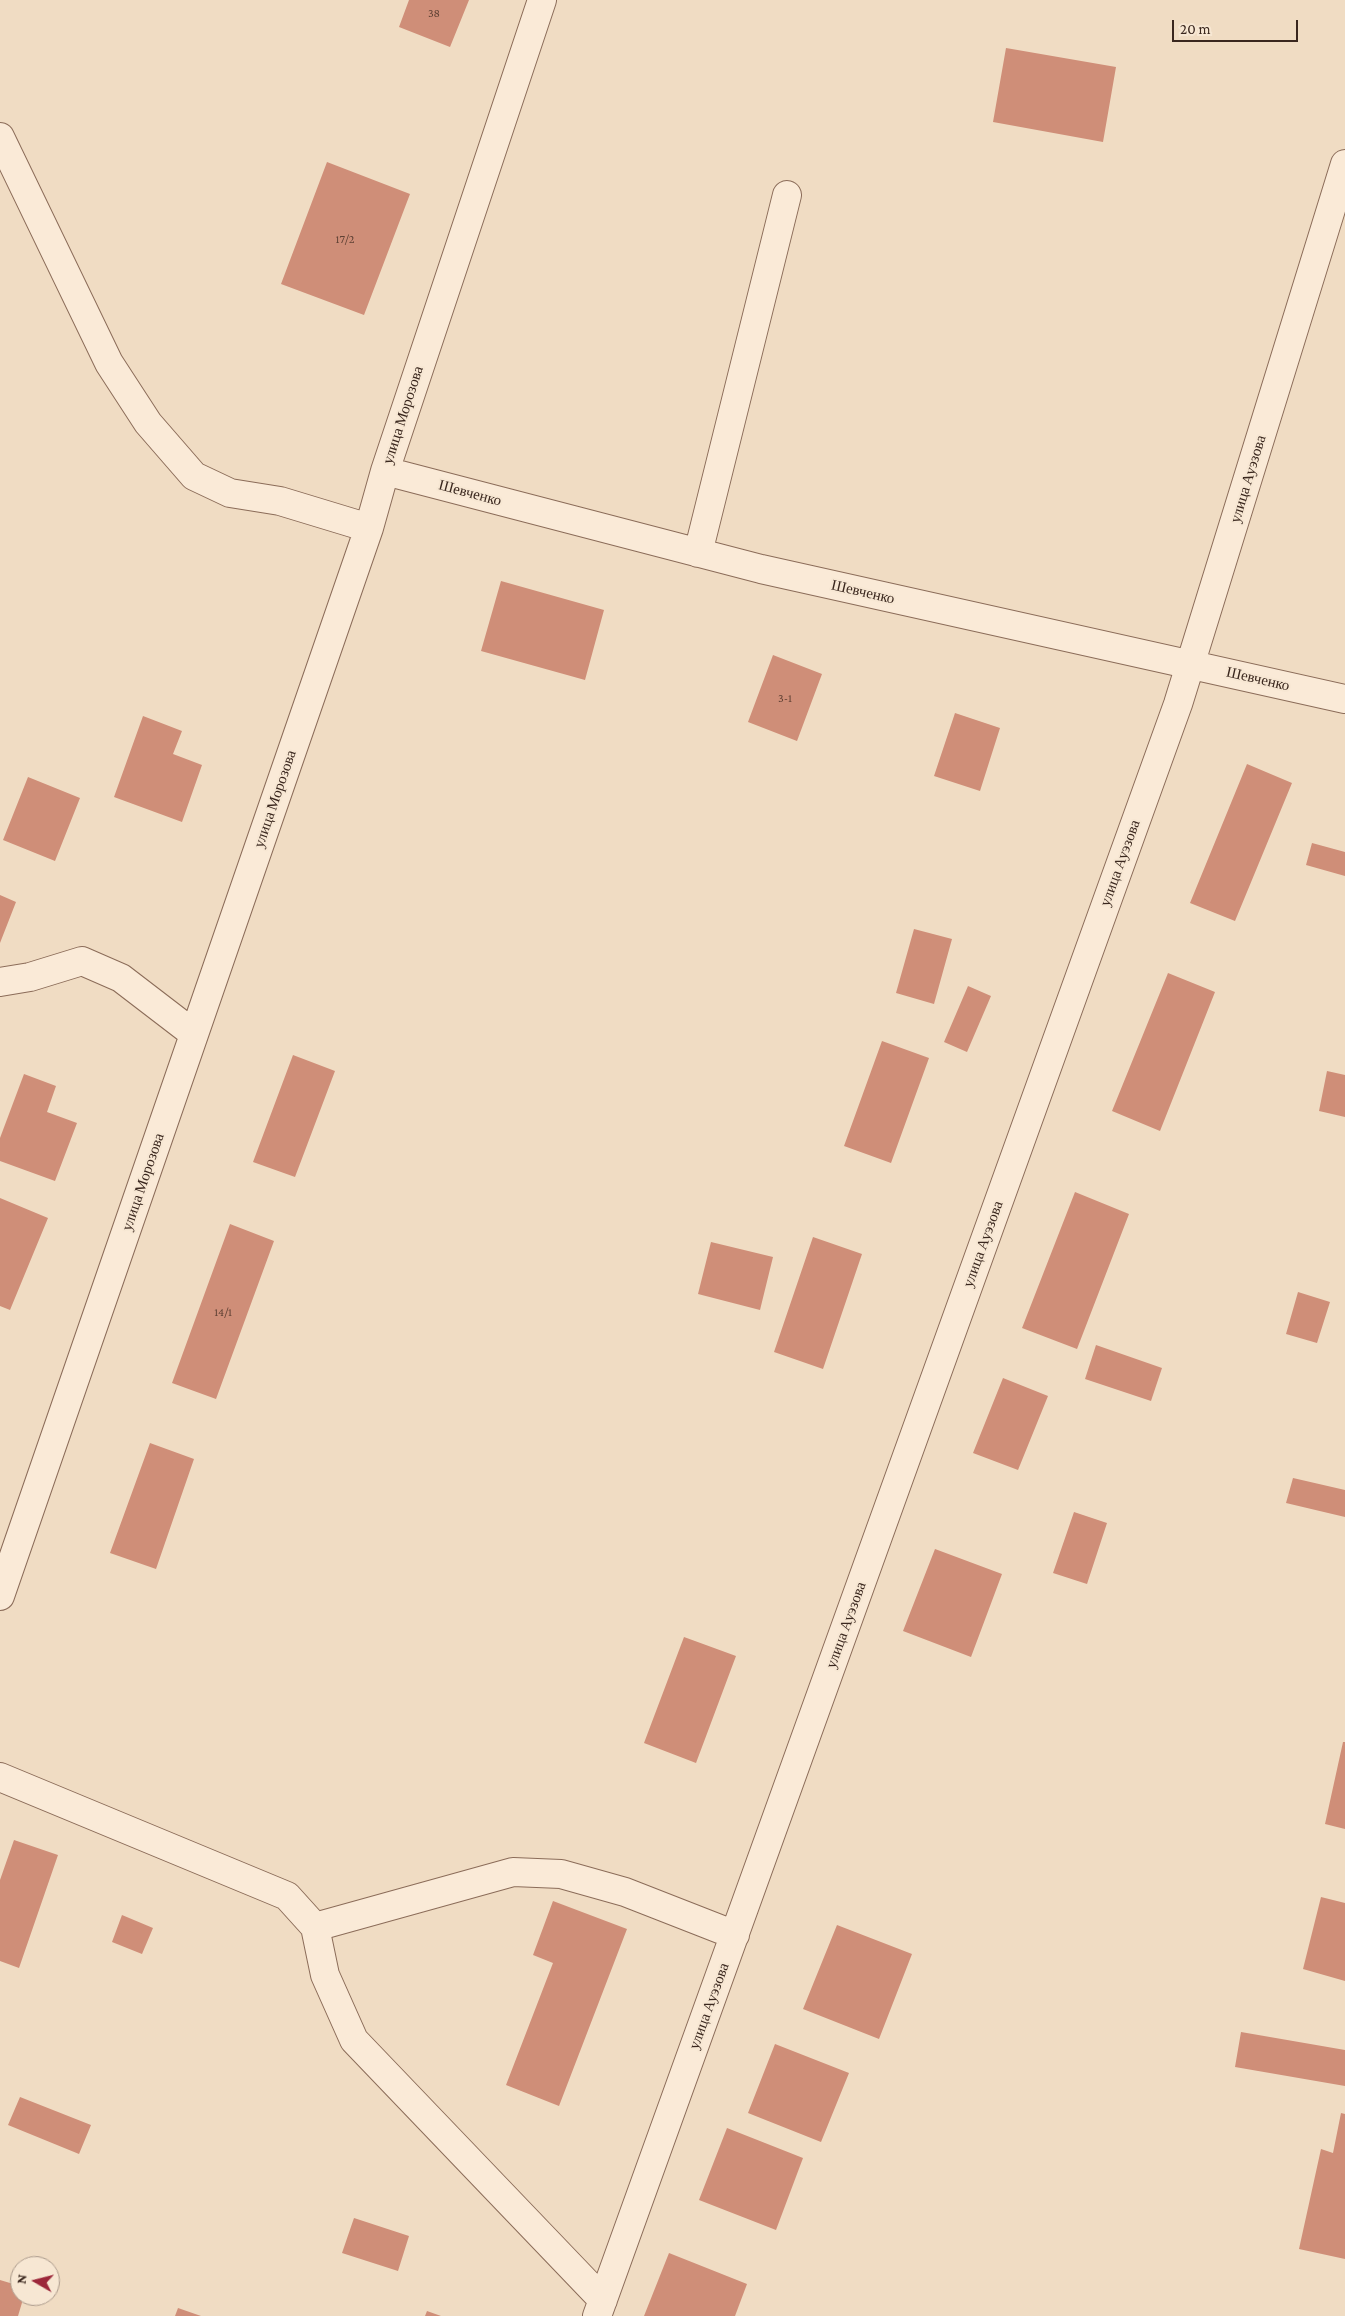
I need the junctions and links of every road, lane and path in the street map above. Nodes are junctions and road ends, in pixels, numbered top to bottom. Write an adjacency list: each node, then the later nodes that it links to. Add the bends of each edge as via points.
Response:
1 (542, 0): 5 (street, улица Морозова)
2 (0, 137): 6 (street, via 109,363 148,423 194,476 230,493 280,501)
3 (1345, 164): 8 (street, улица Ауэзова)
4 (786, 195): 7 (street)
5 (385, 470): 6 (street, улица Морозова); 7 (street, Шевченко)
6 (369, 528): 11 (street, улица Морозова)
7 (698, 553): 8 (street, Шевченко)
8 (1190, 664): 9 (street, Шевченко); 15 (street, улица Ауэзова)
9 (1345, 699)
10 (0, 982): 11 (street, via 30,977 82,961 121,978)
11 (194, 1034): 12 (street, улица Морозова)
12 (0, 1596)
13 (0, 1777): 14 (street, via 287,1896)
14 (315, 1927): 15 (street, via 513,1872 561,1874 625,1892); 16 (street, via 325,1976 354,2040)
15 (735, 1934): 16 (street, улица Ауэзова)
16 (600, 2308)

